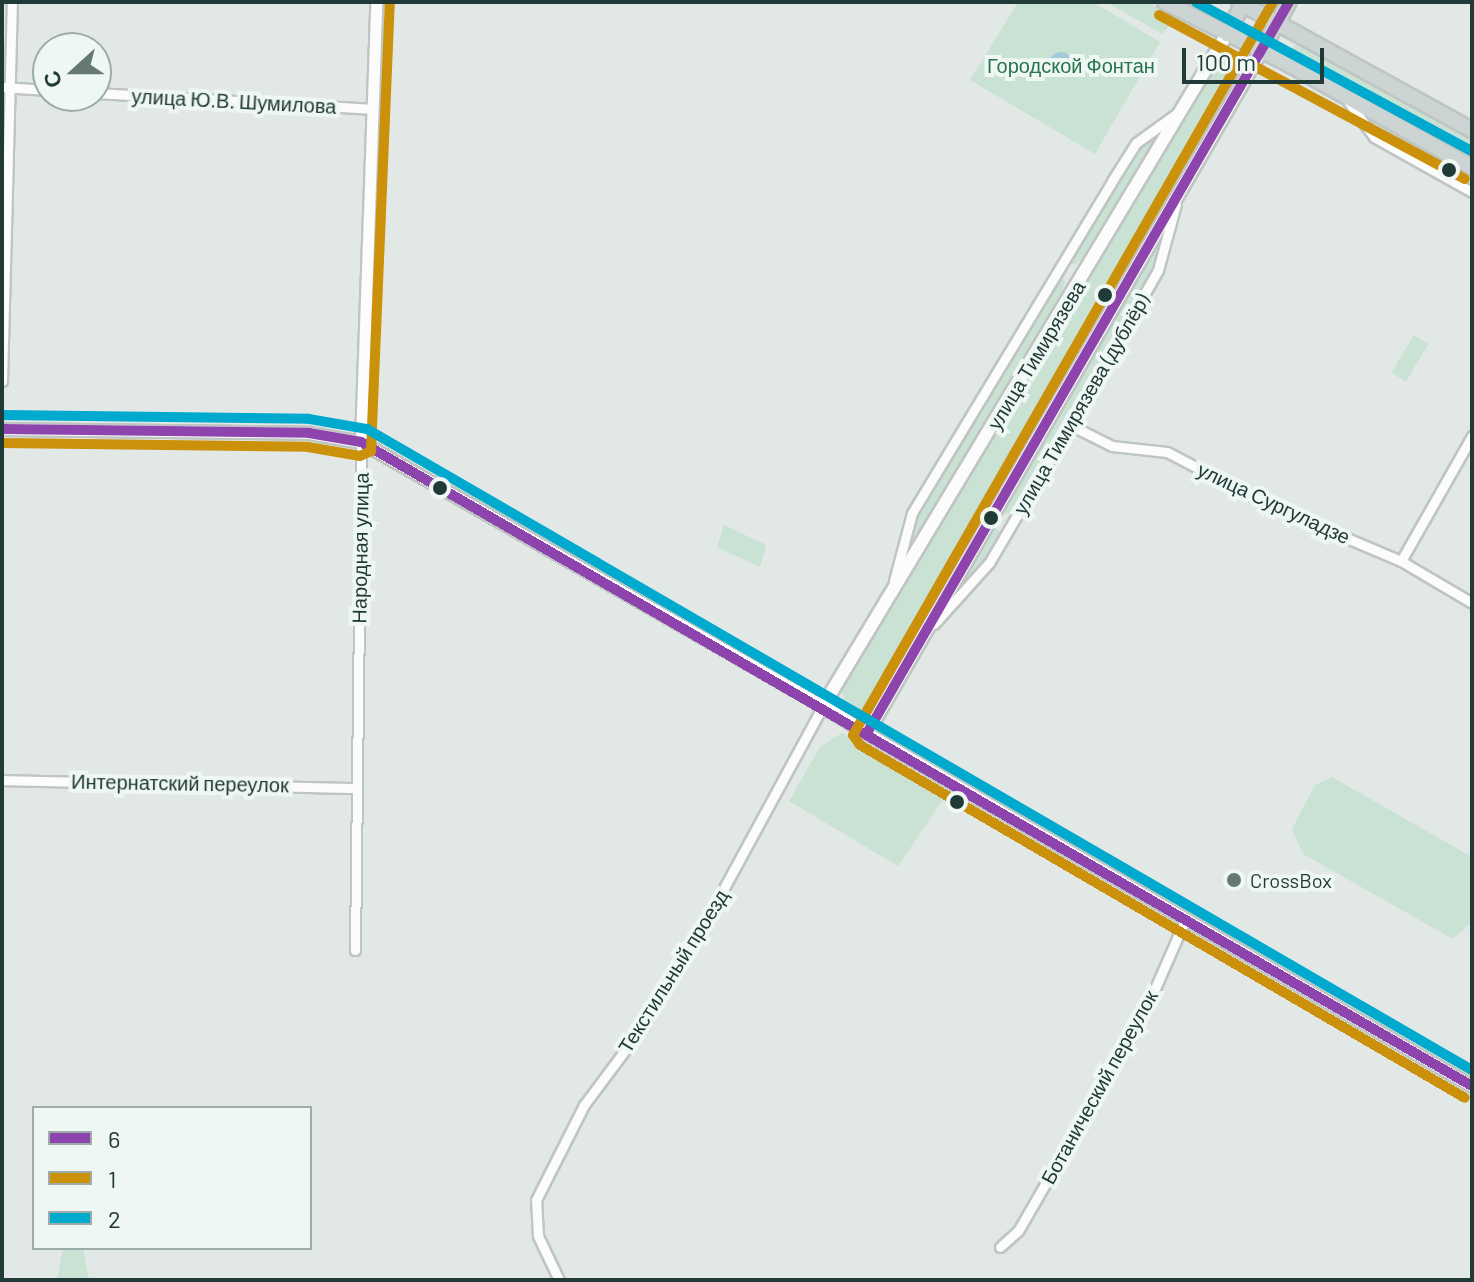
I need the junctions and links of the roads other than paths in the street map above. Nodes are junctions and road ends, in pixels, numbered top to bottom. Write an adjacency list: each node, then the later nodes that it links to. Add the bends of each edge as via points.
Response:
1 (12, 2): 9 (street)
2 (376, 2): 14 (street, Народная улица)
3 (1165, 2): 7 (main road)
4 (1289, 2): 6 (main road, улица Тимирязева)
5 (1242, 3): 6 (main road); 7 (main road, улица Тимирязева)
6 (1277, 22): 8 (main road, улица Тимирязева); 15 (main road)
7 (1227, 34): 8 (main road); 13 (main road, улица Тимирязева)
8 (1261, 51): 12 (main road); 18 (main road, улица Тимирязева)
9 (6, 87): 10 (street); 17 (street)
10 (32, 89)
11 (112, 94): 14 (street, улица Ю.В. Шумилова)
12 (1344, 95): 16 (main road); 19 (street, via 1374,137)
13 (1186, 107): 27 (main road, улица Тимирязева); 27 (street, via 1136,143 1104,193 912,513)
14 (371, 109): 25 (street, Народная улица)
15 (1471, 129)
16 (1472, 167)
17 (4, 190): 20 (street)
18 (1180, 190): 22 (street, улица Тимирязева (дублёр), via 1158,270); 29 (main road, улица Тимирязева)
19 (1472, 192)
20 (3, 303): 21 (street)
21 (2, 381)
22 (1070, 425): 26 (street, улица Сургуладзе, via 1112,446 1167,452 1269,505); 29 (street, улица Тимирязева (дублёр), via 989,563)
23 (2, 429): 25 (street, via 309,433)
24 (1472, 436): 26 (street)
25 (361, 442): 30 (street); 33 (street, Народная улица)
26 (1401, 561): 28 (street, улица Сургуладзе)
27 (889, 598): 30 (main road, улица Тимирязева)
28 (1472, 603)
29 (922, 639): 31 (main road, улица Тимирязева)
30 (823, 706): 31 (main road); 38 (street, Текстильный проезд, via 672,978 584,1105 536,1200 538,1236)
31 (867, 733): 34 (street)
32 (3, 780): 33 (street, Интернатский переулок)
33 (357, 788): 35 (street, Народная улица)
34 (1185, 920): 36 (street); 37 (street, Ботанический переулок, via 1146,1009 1018,1231)
35 (355, 950)
36 (1472, 1086)
37 (1000, 1247)
38 (559, 1280)

